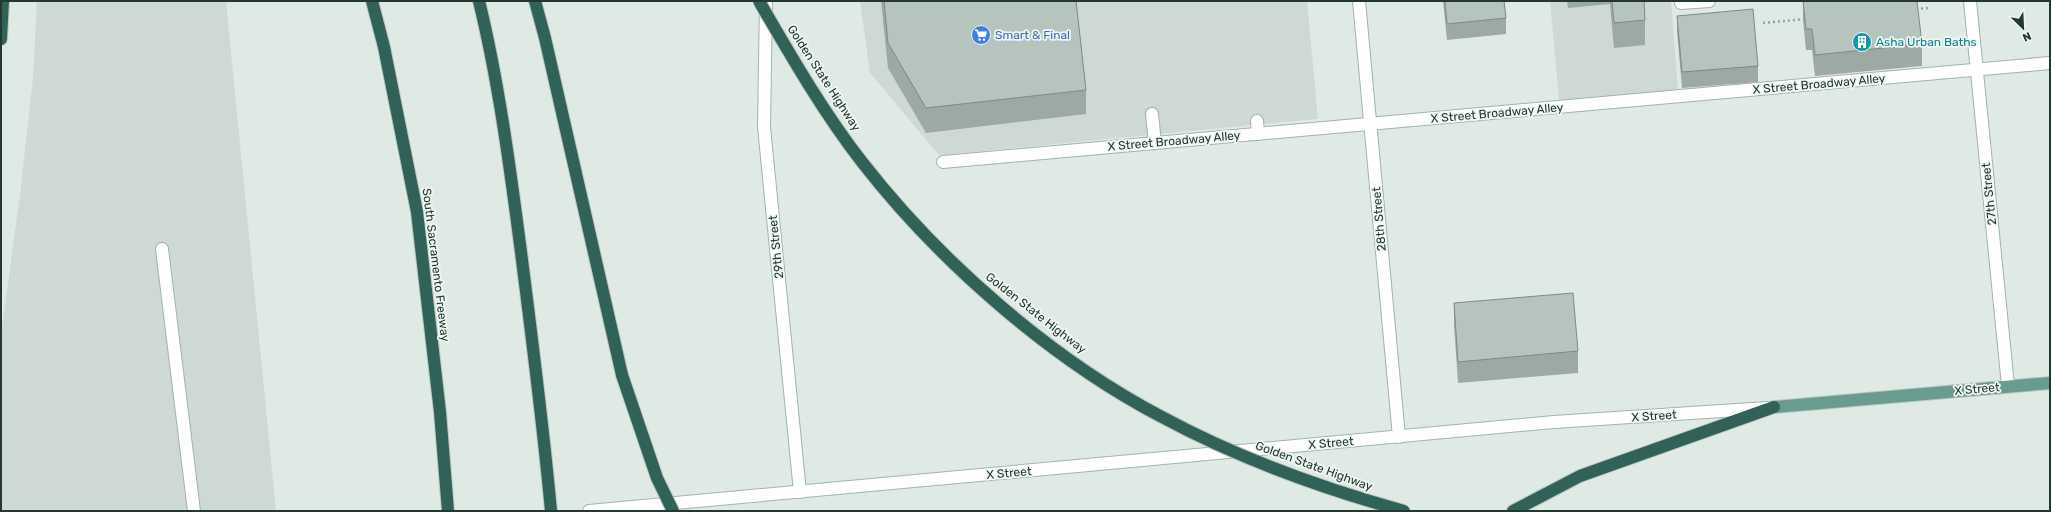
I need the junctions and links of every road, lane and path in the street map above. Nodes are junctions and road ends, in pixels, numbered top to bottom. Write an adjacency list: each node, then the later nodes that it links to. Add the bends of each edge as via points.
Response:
1 (3, 1): 15 (highway)
2 (372, 1): 31 (highway, South Sacramento Freeway, via 384,47 417,212 440,412)
3 (479, 1): 32 (highway, via 490,45 515,203 541,408)
4 (535, 1): 34 (highway, bridge, via 622,374 658,478)
5 (759, 1): 35 (highway, Golden State Highway, bridge, via 818,97 862,162 914,222 969,278 1029,329 1094,376 1161,417 1233,452 1356,498)
6 (766, 1): 29 (street, 29th Street, via 764,127)
7 (1359, 1): 20 (street, 28th Street)
8 (1709, 1): 10 (street)
9 (1970, 1): 17 (street, 27th Street)
10 (1681, 3)
11 (1928, 8): 12 (path)
12 (1912, 9)
13 (1810, 18): 14 (path)
14 (1763, 23)
15 (2, 33)
16 (2050, 63): 17 (street, X Street Broadway Alley)
17 (1977, 70): 20 (street, X Street Broadway Alley); 26 (street, 27th Street)
18 (1152, 114): 22 (street)
19 (1257, 121): 21 (street)
20 (1370, 124): 21 (street, X Street Broadway Alley); 28 (street, 28th Street)
21 (1258, 134): 22 (street, X Street Broadway Alley)
22 (1155, 143): 23 (street, X Street Broadway Alley)
23 (943, 162)
24 (162, 249): 30 (street)
25 (2050, 383): 26 (main road, X Street)
26 (2008, 386): 27 (main road, X Street)
27 (1774, 407): 28 (street, X Street, via 1554,422); 36 (highway, via 1580,476)
28 (1399, 437): 29 (street, X Street)
29 (800, 492): 33 (street, X Street)
30 (194, 511)
31 (448, 511)
32 (551, 511)
33 (589, 511)
34 (673, 511)
35 (1404, 511)
36 (1513, 511)

